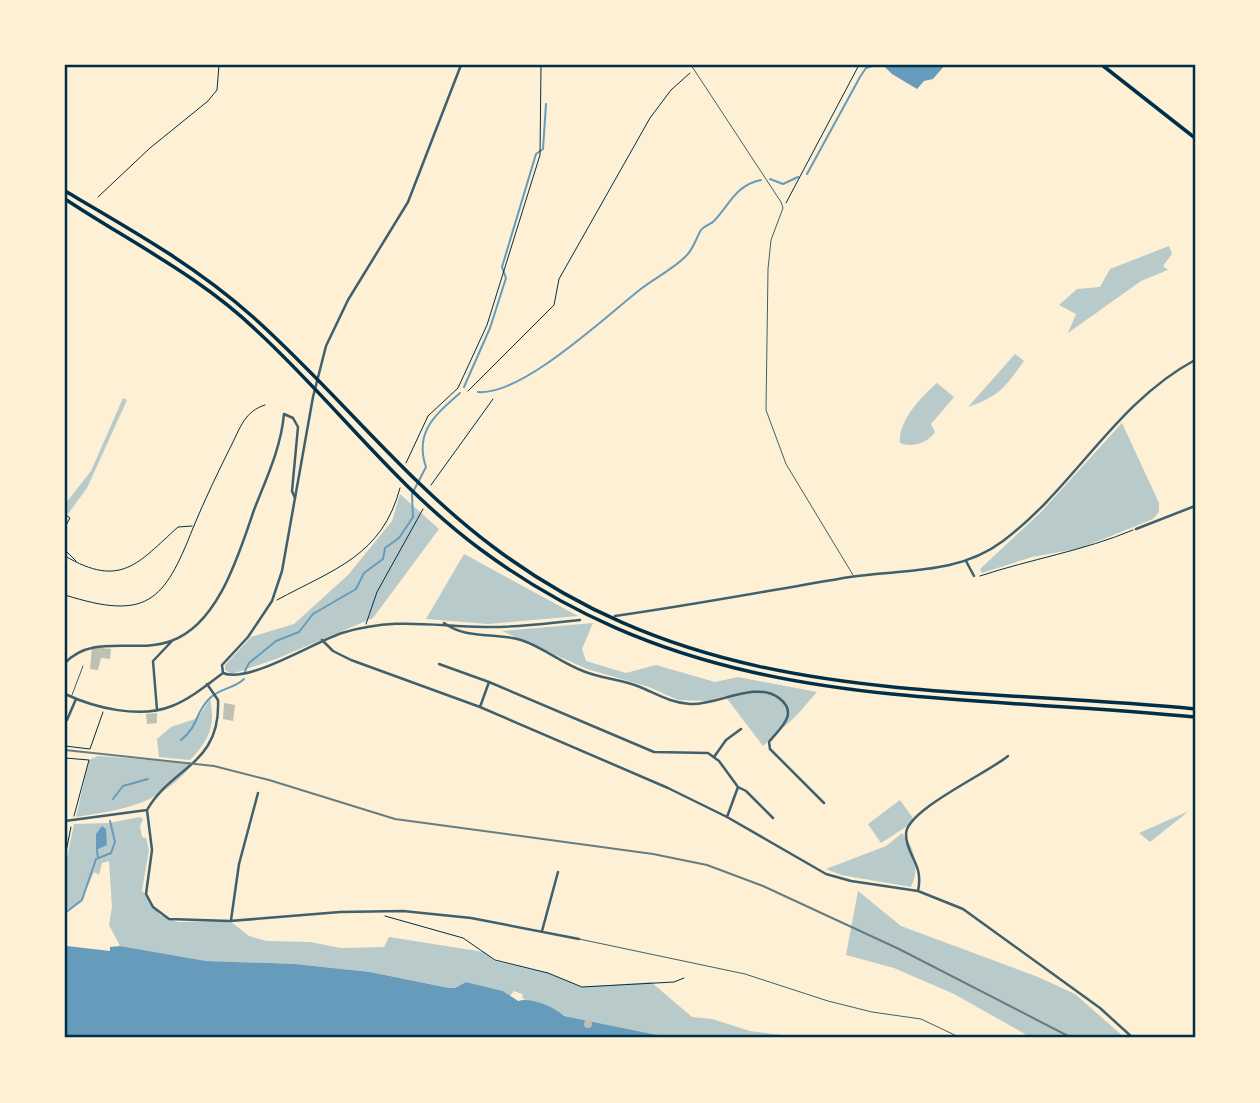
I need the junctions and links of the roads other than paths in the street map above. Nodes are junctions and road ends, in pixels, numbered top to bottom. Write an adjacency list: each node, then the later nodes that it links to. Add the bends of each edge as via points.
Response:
1 (461, 65): 8 (street, via 420,177 344,309 318,372)
2 (691, 65): 13 (lane, via 783,208 771,240 768,269 766,410 786,464)
3 (1102, 65): 4 (main road)
4 (1195, 138)
5 (65, 191): 14 (main road, via 203,276 255,319 446,509 526,571)
6 (65, 199): 31 (main road, via 208,289 257,330 439,517 511,571 586,615 699,660 807,685)
7 (1195, 360): 11 (street, via 1137,401 1020,527 1000,544)
8 (296, 500): 18 (street, via 292,491 298,427 284,414 276,455 234,569 200,621); 22 (street, via 272,601 248,637 222,664)
9 (1195, 506): 10 (street)
10 (1136, 529)
11 (967, 561): 12 (street); 13 (street, via 937,569)
12 (974, 576)
13 (854, 577): 14 (street)
14 (614, 618): 29 (main road, via 701,653 816,679)
15 (580, 620): 16 (street, via 499,627)
16 (444, 623): 17 (street, via 380,624); 38 (street, via 466,634 518,639 584,672 631,683 678,703 701,704 754,692 775,696 788,715 769,749)
17 (322, 640): 22 (street, via 252,672); 28 (street, via 351,660)
18 (172, 641): 19 (street, via 90,647 70,655); 30 (street, via 153,661)
19 (65, 663)
20 (439, 664): 23 (street)
21 (83, 666): 26 (lane)
22 (223, 673): 24 (street)
23 (489, 682): 28 (street); 35 (street, via 645,749 663,754 700,751)
24 (207, 684): 30 (street, via 175,705); 39 (street, via 217,698 210,742)
25 (65, 694): 26 (street)
26 (71, 697): 27 (street)
27 (76, 699): 30 (street, via 104,707); 32 (street)
28 (480, 707): 40 (street)
29 (1195, 709)
30 (157, 710)
31 (1195, 717)
32 (67, 720)
33 (741, 729): 35 (street)
34 (1008, 756): 44 (street, via 926,807 908,826 906,839 920,869)
35 (714, 757): 36 (street)
36 (738, 788): 40 (street); 41 (street)
37 (258, 793): 45 (street)
38 (824, 803)
39 (148, 810): 42 (street); 45 (street, via 152,850 145,886 153,907 178,922)
40 (727, 817): 44 (street, via 826,874)
41 (773, 818)
42 (65, 821)
43 (558, 872): 46 (street)
44 (918, 891): 49 (street, via 982,921 1100,1008)
45 (230, 921): 46 (street, via 373,911 447,915)
46 (542, 931): 47 (street)
47 (579, 939): 48 (lane, via 745,974 828,1001 921,1019)
48 (961, 1038)
49 (1133, 1038)

